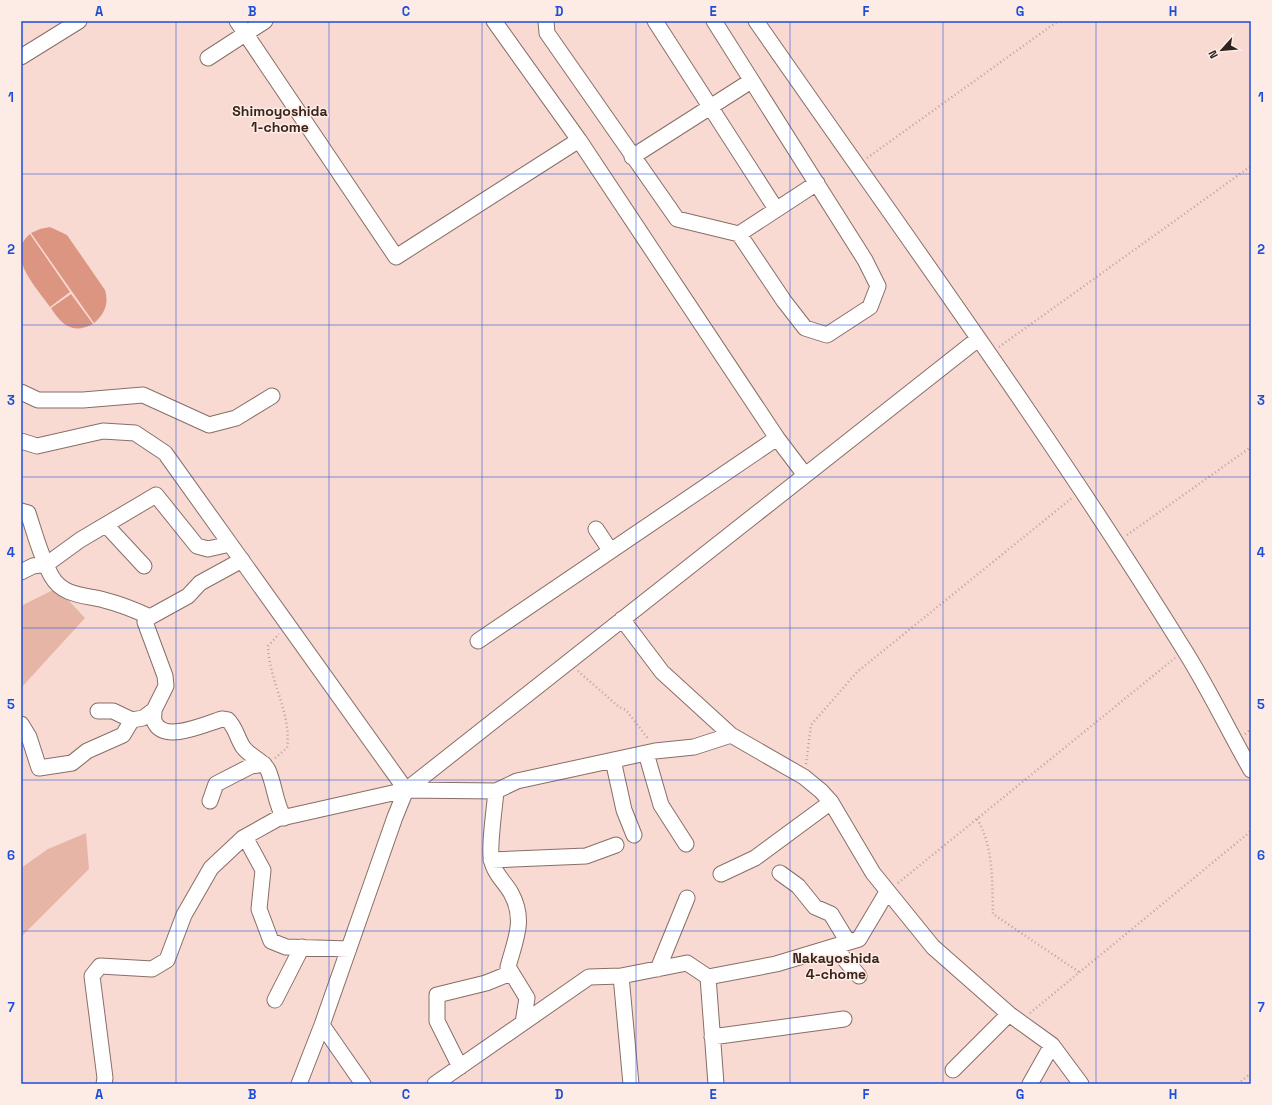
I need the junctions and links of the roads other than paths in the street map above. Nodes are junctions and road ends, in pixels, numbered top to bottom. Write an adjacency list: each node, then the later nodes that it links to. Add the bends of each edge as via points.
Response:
1 (79, 21): 10 (street)
2 (237, 21): 9 (street)
3 (265, 21): 9 (street)
4 (494, 21): 14 (street)
5 (546, 21): 15 (street, via 547,33)
6 (655, 21): 13 (street)
7 (714, 21): 12 (street)
8 (756, 21): 19 (street)
9 (245, 34): 11 (street); 14 (street, via 396,257)
10 (21, 57)
11 (208, 58)
12 (751, 81): 13 (street); 16 (street)
13 (711, 107): 15 (street); 17 (street)
14 (579, 140): 22 (street)
15 (632, 157): 18 (street, via 677,219)
16 (817, 183): 17 (street); 18 (street, via 865,260 878,286 870,307 826,335 805,328)
17 (776, 209): 18 (street)
18 (738, 234)
19 (978, 339): 24 (street); 45 (street, via 1117,543 1185,650)
20 (21, 392): 21 (street, via 38,400 83,400 143,395 209,426 236,418)
21 (272, 396)
22 (777, 438): 24 (street); 29 (street)
23 (21, 441): 28 (street, via 37,446 103,432 135,433 165,453)
24 (805, 475): 35 (street)
25 (21, 511): 31 (street, via 28,513)
26 (106, 525): 28 (street, via 156,496 197,546 208,549); 31 (street); 32 (street)
27 (596, 529): 29 (street)
28 (230, 544): 30 (street)
29 (610, 550): 36 (street)
30 (242, 560): 34 (street, via 200,583 188,596); 46 (street)
31 (47, 564): 33 (street, via 33,566); 34 (street, via 52,578 75,595 102,599)
32 (144, 566)
33 (21, 572)
34 (150, 617): 37 (street, via 145,622 165,676 166,686)
35 (622, 619): 41 (street, via 662,672); 46 (street)
36 (478, 641)
37 (154, 710): 39 (street, via 142,718); 44 (street, via 154,722 168,733 222,719 228,720 244,747)
38 (98, 711): 39 (street, via 114,711)
39 (132, 720): 40 (street, via 123,735 87,751 72,763 39,768 29,737)
40 (21, 724)
41 (731, 735): 42 (street, via 694,747); 49 (street, via 804,777)
42 (650, 752): 43 (street); 53 (street, via 661,805)
43 (613, 760): 47 (street, via 517,781); 51 (street, via 624,810)
44 (264, 764): 48 (street, via 251,766 216,784); 50 (street)
45 (1251, 770)
46 (406, 790): 47 (street); 50 (street); 62 (street)
47 (496, 791): 55 (street)
48 (210, 801)
49 (831, 802): 57 (street, via 755,858); 58 (street)
50 (284, 818): 52 (street, via 277,819)
51 (634, 835)
52 (245, 837): 61 (street, via 262,870 259,909 271,941 286,947); 78 (street, via 212,868 184,915 167,960 152,969 100,966 92,976)
53 (686, 844)
54 (616, 845): 55 (street, via 586,856)
55 (491, 860): 64 (street, via 495,872 511,892 520,921 508,968)
56 (780, 873): 60 (street, via 798,886 815,907 831,914)
57 (721, 874)
58 (886, 892): 60 (street, via 859,939); 69 (street, via 933,947)
59 (687, 898): 63 (street)
60 (841, 945): 66 (street); 67 (street, via 776,964)
61 (302, 947): 62 (street); 68 (street)
62 (348, 949): 72 (street)
63 (658, 969): 65 (street); 67 (street, via 687,963)
64 (511, 973): 71 (street, via 527,998); 75 (street, via 486,983 433,993 437,1021)
65 (621, 976): 71 (street, via 589,977); 82 (street)
66 (859, 976)
67 (708, 978): 73 (street)
68 (275, 1000)
69 (1014, 1018): 74 (street); 76 (street)
70 (844, 1019): 73 (street)
71 (523, 1023): 75 (street)
72 (322, 1025): 79 (street); 80 (street)
73 (712, 1037): 83 (street)
74 (1052, 1045): 77 (street); 84 (street)
75 (460, 1067): 81 (street)
76 (953, 1070)
77 (1077, 1082)
78 (104, 1084)
79 (299, 1084)
80 (363, 1084)
81 (435, 1084)
82 (631, 1084)
83 (716, 1084)
84 (1030, 1084)

